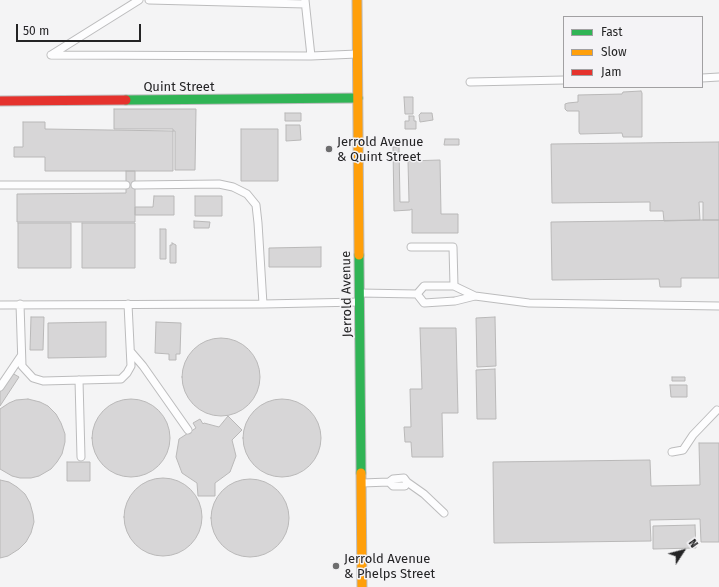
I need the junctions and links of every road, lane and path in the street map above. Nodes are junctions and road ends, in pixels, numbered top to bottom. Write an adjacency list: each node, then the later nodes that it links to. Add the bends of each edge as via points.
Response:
1 (139, 0): 6 (lane, via 50,55)
2 (149, 0): 4 (lane)
3 (357, 0): 5 (street, Jerrold Avenue)
4 (305, 2): 6 (lane)
5 (358, 54): 6 (lane); 11 (street, Jerrold Avenue)
6 (311, 56)
7 (719, 77): 8 (lane)
8 (703, 78)
9 (563, 80): 10 (lane)
10 (470, 82)
11 (358, 98): 12 (street, Quint Street); 20 (street, Jerrold Avenue)
12 (0, 101)
13 (0, 185): 14 (lane)
14 (126, 185)
15 (134, 185): 23 (lane, via 219,184 247,194 256,205)
16 (411, 247): 17 (lane, via 453,247)
17 (454, 286): 18 (lane, via 424,286); 19 (lane)
18 (417, 294): 19 (lane, via 424,303 455,301); 20 (lane)
19 (475, 296): 25 (lane, via 529,302)
20 (360, 298): 23 (lane); 34 (street, Jerrold Avenue)
21 (20, 304): 22 (lane); 24 (lane); 27 (lane)
22 (128, 304): 23 (lane); 26 (lane)
23 (263, 304)
24 (0, 305)
25 (719, 306)
26 (131, 352): 28 (lane, via 131,366 121,379); 31 (lane)
27 (21, 356): 28 (lane, via 22,366 33,378 43,381); 29 (lane)
28 (79, 380): 33 (lane)
29 (0, 387)
30 (717, 410): 32 (lane, via 693,435 683,450)
31 (188, 430)
32 (672, 452)
33 (81, 457)
34 (362, 483): 35 (lane, via 389,482 393,478 404,478); 36 (street, Jerrold Avenue)
35 (444, 513)
36 (362, 587)

